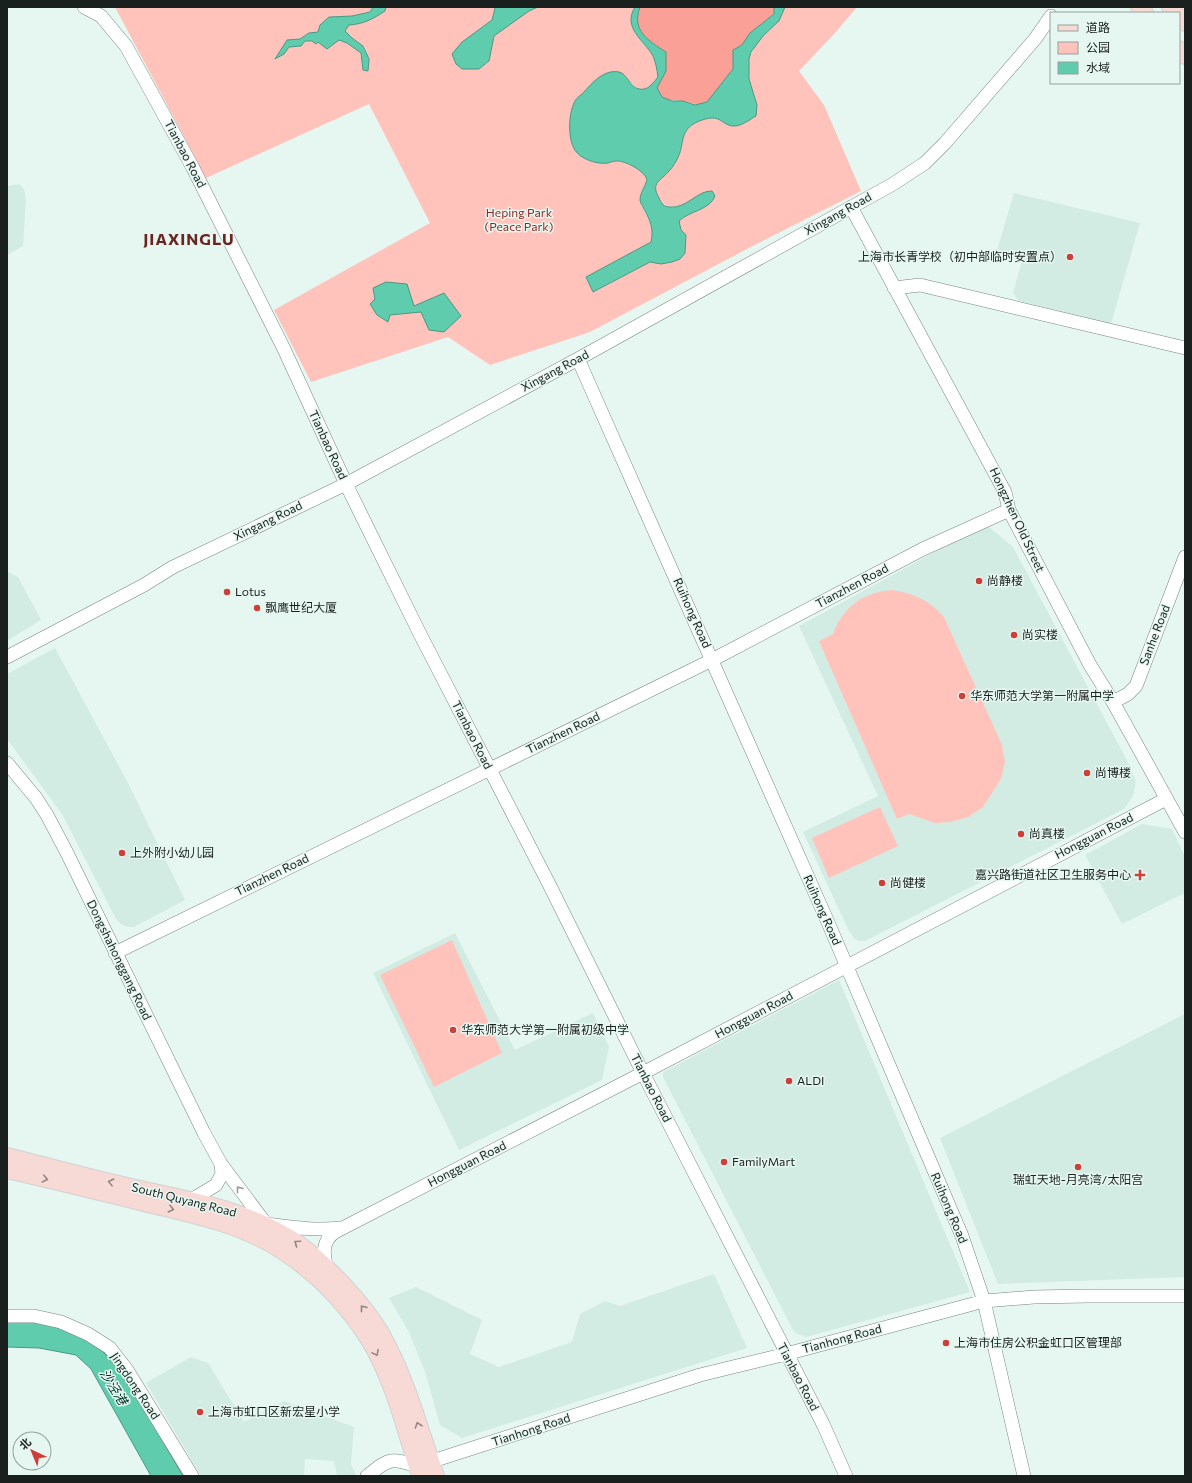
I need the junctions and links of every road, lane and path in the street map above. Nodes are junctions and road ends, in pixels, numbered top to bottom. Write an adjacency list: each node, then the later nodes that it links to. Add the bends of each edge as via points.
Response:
1 (84, 7): 2 (street, Tianbao Road)
2 (101, 12): 8 (street, Tianbao Road, via 126,46 193,168 284,349)
3 (1050, 17): 4 (street, Xingang Road, via 1035,39 945,143 925,162 893,184)
4 (851, 207): 5 (street, Hongzhen Old Street); 7 (street, Xingang Road)
5 (894, 288): 6 (street, via 920,285); 9 (street, Hongzhen Old Street, via 1006,492)
6 (1185, 348)
7 (578, 359): 8 (street, Xingang Road); 12 (street, Ruihong Road)
8 (346, 484): 11 (street, Xingang Road, via 173,567 144,585); 15 (street, Tianbao Road)
9 (1009, 510): 12 (street, Tianzhen Road, via 923,549); 13 (street, Hongzhen Old Street, via 1090,665)
10 (1185, 557): 13 (street, Sanhe Road, via 1136,686)
11 (7, 657)
12 (712, 660): 15 (street, Tianzhen Road); 19 (street, Ruihong Road)
13 (1113, 702): 16 (street, Hongzhen Old Street)
14 (7, 763): 18 (street, Dongshahonggang Road, via 32,792 48,816)
15 (489, 769): 18 (street, Tianzhen Road); 20 (street, Tianbao Road)
16 (1166, 799): 17 (street, Hongzhen Old Street); 19 (street, Hongguan Road)
17 (1185, 832)
18 (115, 953): 22 (street, Dongshahonggang Road)
19 (847, 966): 20 (street, Hongguan Road); 29 (street, Ruihong Road, via 962,1236)
20 (642, 1073): 26 (street, Hongguan Road); 31 (street, Tianbao Road)
21 (7, 1156): 24 (main road, South Quyang Road, one-way to 21)
22 (221, 1164): 24 (street, via 222,1174 216,1185); 25 (street, Dongshahonggang Road, one-way to 22)
23 (7, 1170): 32 (main road, South Quyang Road, one-way to 32, via 198,1216 244,1232 283,1251 320,1280 368,1338)
24 (191, 1200): 25 (main road, South Quyang Road, via 228,1209)
25 (266, 1224): 26 (street, Hongguan Road, via 330,1230); 27 (main road, South Quyang Road, one-way to 25, via 289,1237)
26 (341, 1228): 27 (street, Hongguan Road, via 330,1235 325,1247)
27 (327, 1268): 32 (main road, South Quyang Road, one-way to 27, via 396,1361 383,1336)
28 (1185, 1296): 29 (street, Tianhong Road, via 1042,1297)
29 (984, 1301): 31 (street, Tianhong Road); 36 (street, Ruihong Road)
30 (7, 1316): 33 (street, Jingdong Road, via 34,1316 61,1322 88,1334 110,1348)
31 (786, 1354): 32 (street, Tianhong Road, via 667,1385 516,1435); 35 (street, Tianbao Road)
32 (426, 1470): 34 (street, via 399,1460 384,1463)
33 (192, 1476)
34 (367, 1476)
35 (846, 1476)
36 (1024, 1476)

